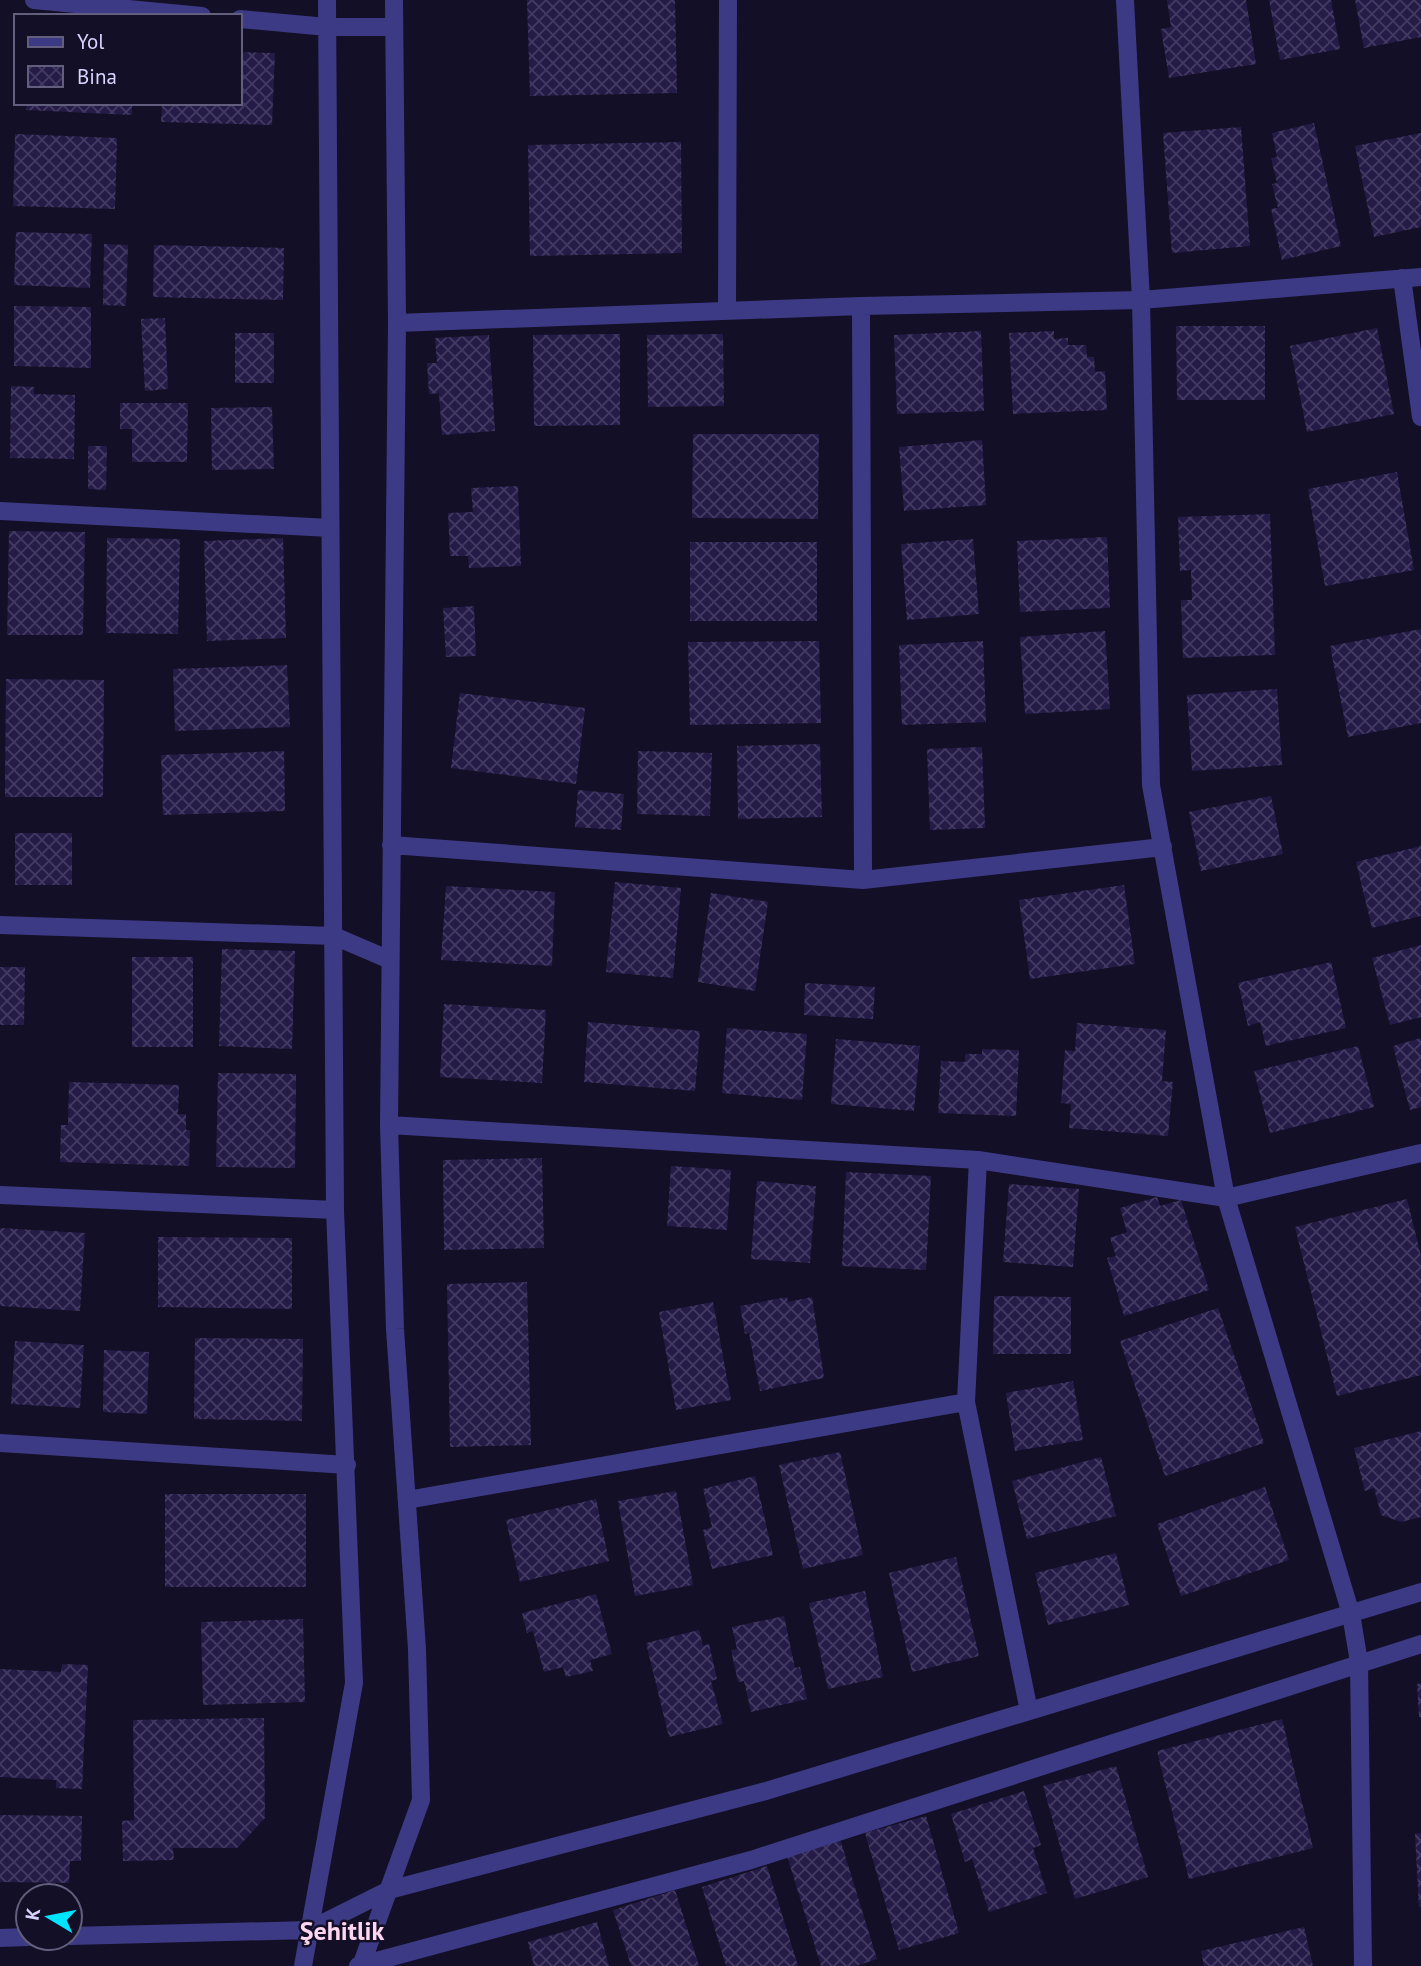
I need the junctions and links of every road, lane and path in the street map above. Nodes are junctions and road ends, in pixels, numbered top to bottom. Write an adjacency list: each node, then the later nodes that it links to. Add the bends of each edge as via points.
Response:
1 (34, 0): 6 (street)
2 (327, 0): 8 (street)
3 (394, 0): 9 (street)
4 (728, 0): 14 (street)
5 (1125, 0): 12 (street)
6 (181, 14)
7 (242, 19): 8 (street)
8 (327, 27): 9 (street); 18 (street)
9 (394, 27): 15 (street)
10 (1421, 276): 11 (street)
11 (1402, 278): 12 (street); 16 (street)
12 (1141, 300): 13 (street); 20 (street, via 1152,785)
13 (861, 306): 14 (street); 21 (street)
14 (727, 311): 15 (street)
15 (397, 323): 19 (street)
16 (1421, 417)
17 (0, 511): 18 (street)
18 (330, 528): 23 (street)
19 (391, 845): 21 (street); 24 (street)
20 (1163, 847): 21 (street); 29 (street)
21 (863, 880)
22 (0, 925): 23 (street)
23 (334, 936): 24 (street); 30 (street)
24 (390, 960): 25 (street)
25 (389, 1125): 27 (street); 34 (street, via 395,1329)
26 (1421, 1153): 29 (street)
27 (978, 1160): 29 (street); 31 (street)
28 (0, 1195): 30 (street)
29 (1226, 1198): 36 (street)
30 (335, 1210): 33 (street)
31 (966, 1402): 34 (street); 39 (street)
32 (0, 1443): 33 (street)
33 (347, 1465): 41 (street, via 354,1683)
34 (407, 1500): 40 (street, via 421,1800)
35 (1421, 1592): 36 (street)
36 (1351, 1614): 38 (street); 39 (street)
37 (1421, 1644): 38 (street)
38 (1359, 1662): 43 (street, via 751,1860); 45 (street)
39 (1029, 1711): 40 (street, via 765,1791)
40 (388, 1890): 41 (street); 43 (street)
41 (309, 1930): 42 (street); 44 (street)
42 (84, 1936)
43 (360, 1965)
44 (303, 1966)
45 (1363, 1966)

